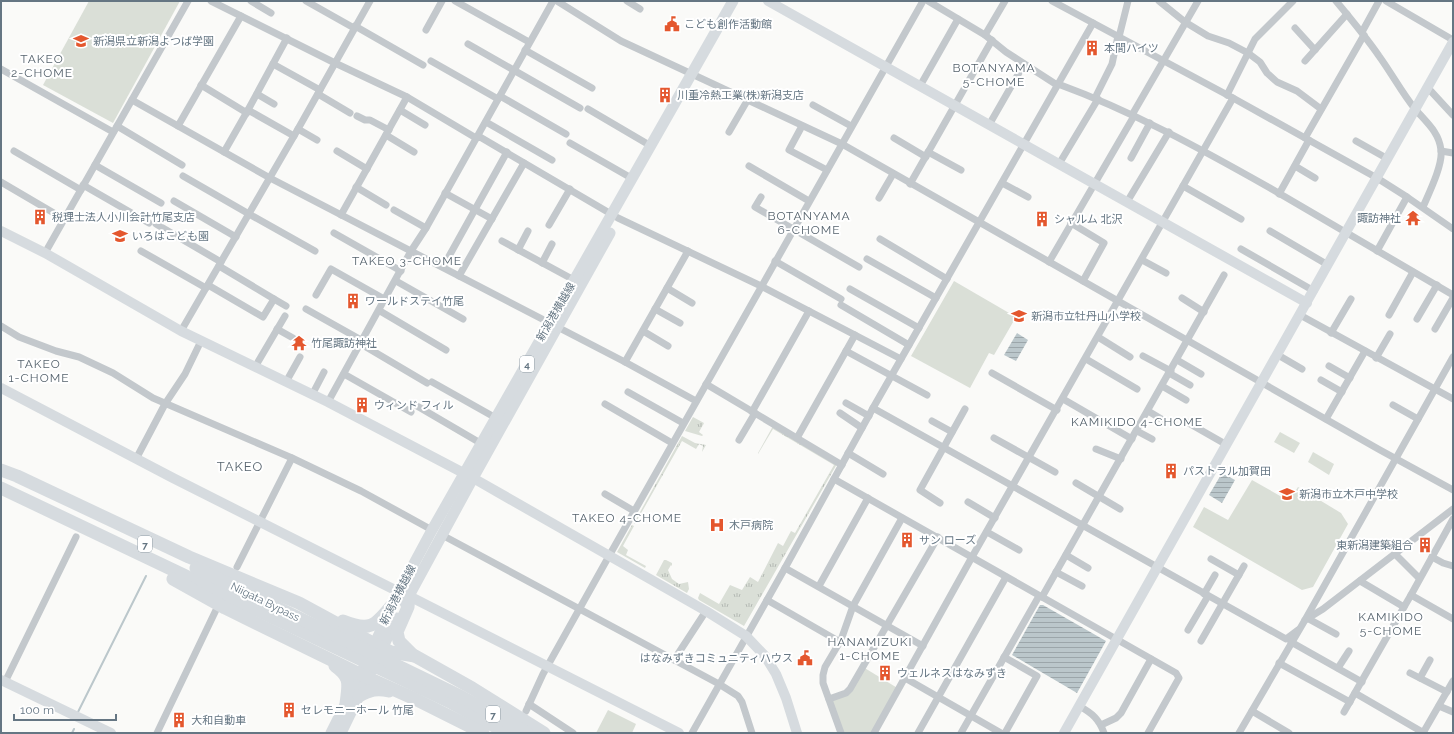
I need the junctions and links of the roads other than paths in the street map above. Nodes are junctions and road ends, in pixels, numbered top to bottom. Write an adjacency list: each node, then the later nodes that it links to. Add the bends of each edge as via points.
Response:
1 (188, 1): 68 (street)
2 (211, 1): 28 (street)
3 (251, 1): 26 (street)
4 (306, 1): 32 (street)
5 (370, 1): 32 (street)
6 (442, 1): 34 (street)
7 (455, 1): 41 (street)
8 (553, 1): 41 (street)
9 (557, 1): 56 (street, via 622,41)
10 (627, 1): 25 (street)
11 (733, 1): 56 (main road, 新潟港横越線 / 4)
12 (741, 1): 56 (main road, 新潟港横越線 / 4)
13 (768, 1): 53 (street)
14 (922, 1): 53 (street)
15 (928, 1): 29 (street)
16 (1005, 1): 36 (street)
17 (1053, 1): 31 (street)
18 (1128, 1): 37 (street)
19 (1159, 1): 30 (street)
20 (1198, 1): 30 (street)
21 (1293, 1): 45 (street, via 1255,39)
22 (1336, 1): 27 (street)
23 (1379, 1): 35 (street)
24 (1386, 1): 40 (street)
25 (640, 9)
26 (271, 13)
27 (1347, 14): 35 (street); 44 (street)
28 (241, 16): 38 (street); 57 (street)
29 (958, 18): 36 (street); 59 (street)
30 (1185, 22): 45 (street, via 1208,36); 46 (street)
31 (1093, 23): 37 (street); 58 (street)
32 (355, 27): 49 (street); 52 (street)
33 (1295, 28): 44 (street)
34 (426, 30)
35 (1363, 34): 75 (street); 77 (street)
36 (985, 35): 39 (street)
37 (1118, 37): 46 (street); 67 (street, via 1112,64)
38 (287, 38): 49 (street); 50 (street)
39 (992, 40): 51 (street); 72 (street)
40 (1453, 41): 61 (street)
41 (529, 42): 43 (street)
42 (468, 44): 55 (street)
43 (525, 50): 55 (street); 60 (street)
44 (1316, 50): 48 (street)
45 (1248, 54): 64 (street); 77 (street, via 1260,62 1277,82 1297,91)
46 (1163, 60): 64 (street); 79 (street)
47 (431, 61): 66 (street)
48 (1305, 62)
49 (335, 63): 62 (street); 65 (street)
50 (273, 64): 62 (street); 63 (street)
51 (1024, 64): 58 (street); 84 (street)
52 (423, 65)
53 (885, 67): 59 (street); 87 (street)
54 (1, 69): 88 (street)
55 (514, 71): 66 (street); 73 (street)
56 (695, 76): 69 (street); 103 (main road, 新潟港横越線 / 4); 155 (main road, 新潟港横越線 / 4)
57 (201, 85): 78 (street); 85 (street)
58 (1057, 85): 67 (street); 102 (street)
59 (920, 86): 72 (street)
60 (592, 88)
61 (1428, 88): 75 (street); 80 (street)
62 (319, 92): 89 (street); 90 (street)
63 (257, 94): 70 (street); 78 (street)
64 (1230, 96): 97 (street); 104 (street)
65 (407, 97): 76 (street); 95 (street)
66 (499, 98): 81 (street); 93 (street)
67 (1096, 98): 79 (street); 117 (street)
68 (132, 100): 85 (street); 88 (street)
69 (747, 101): 86 (street); 91 (street)
70 (274, 104)
71 (813, 105): 87 (street)
72 (955, 106): 84 (street); 112 (street)
73 (580, 108)
74 (588, 109): 103 (street)
75 (1415, 109): 107 (street, via 1433,128); 114 (street)
76 (400, 110): 83 (street); 90 (street)
77 (1321, 110): 97 (street)
78 (248, 111): 94 (street); 108 (street)
79 (1133, 115): 82 (street); 133 (street)
80 (1453, 115)
81 (486, 122): 95 (street); 115 (street)
82 (1150, 123): 92 (street); 113 (street)
83 (425, 125)
84 (989, 125): 102 (street)
85 (178, 126): 108 (street)
86 (802, 126): 101 (street); 123 (street, via 789,150)
87 (851, 126): 101 (street)
88 (115, 129): 118 (street); 119 (street)
89 (298, 129): 94 (street); 98 (street)
90 (387, 132): 109 (street); 122 (street)
91 (729, 132)
92 (1168, 132): 104 (street); 148 (street)
93 (566, 134)
94 (294, 136): 127 (street)
95 (476, 138): 110 (street); 139 (street)
96 (894, 138): 112 (street)
97 (1307, 139): 121 (street); 129 (street)
98 (317, 140)
99 (1356, 141): 114 (street)
100 (570, 143): 130 (street)
101 (842, 144): 123 (street); 125 (street)
102 (1023, 144): 117 (street); 132 (street)
103 (651, 146): 130 (main road, 新潟港横越線 / 4)
104 (1203, 150): 135 (street); 140 (street)
105 (14, 151): 136 (street)
106 (337, 151): 122 (street)
107 (1442, 151): 111 (street); 150 (street, via 1435,179)
108 (224, 152): 127 (street)
109 (414, 152)
110 (506, 152): 116 (street); 152 (street)
111 (1453, 153)
112 (927, 154): 124 (street); 134 (street)
113 (1131, 158)
114 (1388, 159): 129 (street)
115 (552, 160)
116 (524, 163): 138 (street); 157 (street)
117 (1059, 164): 133 (street)
118 (95, 165): 136 (street); 147 (street)
119 (182, 165)
120 (749, 166): 146 (street)
121 (1294, 166): 128 (street); 140 (street)
122 (367, 168): 137 (street)
123 (827, 170): 146 (street)
124 (961, 170)
125 (893, 174): 134 (street); 144 (street)
126 (183, 176): 153 (street)
127 (270, 178): 153 (street); 154 (street)
128 (1314, 178)
129 (1377, 178): 143 (street); 170 (street)
130 (633, 179): 155 (main road, 新潟港横越線 / 4)
131 (1, 182): 156 (street)
132 (1002, 183): 142 (street); 160 (street)
133 (1094, 183): 148 (street); 161 (street)
134 (910, 184): 160 (street)
135 (1183, 186): 158 (street); 159 (street)
136 (82, 187): 156 (street); 188 (street, via 152,223)
137 (356, 187): 149 (street); 154 (street)
138 (570, 190): 155 (street); 162 (street)
139 (445, 193): 152 (street); 163 (street)
140 (1279, 194): 170 (street)
141 (761, 197): 164 (street, via 755,207)
142 (1028, 197)
143 (1407, 197): 150 (street); 181 (street)
144 (879, 198)
145 (174, 201): 171 (street)
146 (809, 201): 164 (street)
147 (161, 202)
148 (1127, 202): 159 (street)
149 (386, 205)
150 (1422, 207): 165 (street)
151 (394, 210): 163 (street)
152 (474, 210): 157 (street); 190 (street)
153 (248, 214): 171 (street); 178 (street)
154 (341, 214): 179 (street)
155 (615, 216): 180 (street); 198 (main road, 新潟港横越線 / 4); 230 (main road, 新潟港横越線 / 4)
156 (64, 219): 182 (street)
157 (492, 219): 196 (street)
158 (1241, 220)
159 (1163, 222): 184 (street); 217 (street)
160 (979, 223): 186 (street); 197 (street)
161 (1071, 223): 186 (street); 200 (street, via 1104,243)
162 (549, 225)
163 (426, 228): 179 (street)
164 (794, 229): 185 (street); 191 (street)
165 (1453, 229)
166 (1, 231): 182 (street)
167 (528, 231): 176 (street)
168 (1270, 231): 189 (street)
169 (334, 233): 192 (street)
170 (1347, 233): 181 (street); 189 (street)
171 (236, 237): 188 (street)
172 (880, 239): 197 (street)
173 (502, 241): 176 (street)
174 (552, 244): 187 (street)
175 (1240, 249): 206 (street)
176 (518, 250): 187 (street)
177 (141, 251): 203 (street)
178 (315, 251)
179 (411, 251): 190 (street); 192 (street)
180 (688, 251): 202 (street); 204 (street)
181 (1377, 251): 194 (street)
182 (45, 253): 235 (street)
183 (867, 259): 209 (street)
184 (1142, 260): 193 (street); 215 (street)
185 (775, 261): 202 (street); 245 (street)
186 (1049, 262): 200 (street)
187 (542, 263): 198 (street)
188 (220, 264): 203 (street); 212 (street)
189 (1328, 265): 206 (street)
190 (443, 267): 196 (street)
191 (859, 267)
192 (401, 271): 199 (street)
193 (1166, 272)
194 (1413, 272): 201 (street); 224 (street)
195 (1224, 275): 223 (street)
196 (459, 276): 230 (street)
197 (948, 279): 209 (street)
198 (574, 280): 230 (main road, 新潟港横越線 / 4)
199 (396, 281): 214 (street); 227 (street)
200 (1083, 281): 215 (street)
201 (1436, 285): 208 (street); 228 (street)
202 (761, 286): 222 (street); 273 (street)
203 (207, 287): 212 (street, via 263,317); 235 (street)
204 (667, 288): 216 (street); 220 (street)
205 (850, 289): 232 (street)
206 (1314, 291): 217 (street)
207 (316, 295): 214 (street, via 332,269)
208 (1453, 295)
209 (936, 298): 232 (street)
210 (1182, 298): 223 (street)
211 (1453, 298): 234 (street)
212 (274, 299): 218 (street)
213 (1351, 299): 237 (street)
214 (386, 300): 221 (street)
215 (1119, 301): 240 (street); 243 (street)
216 (692, 303)
217 (1307, 303): 226 (street)
218 (286, 306)
219 (306, 309): 244 (street)
220 (655, 309): 229 (street); 236 (street)
221 (380, 311): 244 (street); 247 (street)
222 (809, 311): 239 (street); 298 (street)
223 (1204, 312): 243 (street)
224 (1389, 315)
225 (285, 316): 233 (street)
226 (1300, 316): 237 (street); 250 (street)
227 (463, 319)
228 (1417, 319)
229 (680, 323)
230 (554, 325): 259 (street); 301 (main road, 新潟港横越線 / 4); 332 (main road, 新潟港横越線 / 4)
231 (1, 326): 289 (street, via 19,337 79,357 113,372)
232 (919, 328): 245 (street)
233 (277, 329): 241 (street); 261 (street)
234 (1435, 329)
235 (181, 331): 242 (street)
236 (643, 331): 246 (street); 259 (street)
237 (1331, 333): 249 (street)
238 (1390, 334): 255 (street)
239 (855, 335): 248 (street); 256 (street)
240 (1098, 337): 253 (street); 257 (street)
241 (293, 338)
242 (201, 340): 261 (street); 289 (street, via 185,374)
243 (1188, 340): 258 (street); 272 (street)
244 (362, 343): 266 (street); 301 (street)
245 (909, 345): 256 (street)
246 (668, 346)
247 (446, 350)
248 (846, 351): 268 (street); 311 (street)
249 (1365, 352): 255 (street); 269 (street)
250 (1278, 355): 262 (street); 272 (street)
251 (1143, 356): 264 (street)
252 (300, 357): 271 (street)
253 (1130, 357)
254 (1453, 357): 278 (street)
255 (1376, 358): 278 (street)
256 (901, 359): 268 (street)
257 (1086, 359): 277 (street); 284 (street)
258 (1177, 360): 264 (street); 267 (street)
259 (625, 362): 286 (street)
260 (1329, 366): 269 (street)
261 (255, 367): 271 (street)
262 (1302, 369)
263 (324, 372): 281 (street)
264 (1170, 372): 274 (street); 275 (street)
265 (992, 373): 295 (street)
266 (344, 374): 287 (street); 297 (street)
267 (1201, 374)
268 (892, 375): 282 (street); 293 (street)
269 (1350, 378): 280 (street)
270 (1321, 380): 280 (street)
271 (286, 382): 281 (street)
272 (1262, 383): 302 (street); 318 (street)
273 (706, 384): 286 (street); 298 (street)
274 (1190, 385)
275 (1162, 386): 285 (street); 296 (street)
276 (1, 388): 324 (street)
277 (1137, 388)
278 (1434, 389): 283 (street); 303 (street)
279 (628, 392): 307 (street)
280 (1342, 392): 302 (street)
281 (312, 394): 287 (street)
282 (927, 394)
283 (1453, 398)
284 (1063, 399): 295 (street); 313 (street)
285 (1186, 400)
286 (696, 401): 307 (street)
287 (328, 402): 332 (street)
288 (846, 403): 300 (street)
289 (165, 404): 323 (street); 324 (street)
290 (606, 404): 316 (street)
291 (1393, 405): 303 (street)
292 (417, 406): 317 (street)
293 (873, 408): 300 (street); 319 (street)
294 (965, 409): 310 (street)
295 (1057, 410): 322 (street)
296 (1148, 411): 304 (street); 309 (street)
297 (411, 412)
298 (753, 413): 311 (street); 315 (street)
299 (840, 414): 308 (street)
300 (869, 416): 308 (street)
301 (496, 418): 317 (main road, 新潟港横越線 / 4)
302 (1326, 419): 326 (street)
303 (1418, 419): 326 (street)
304 (1163, 420)
305 (932, 421): 310 (street)
306 (1185, 421): 318 (street)
307 (683, 423): 316 (street)
308 (862, 428): 321 (street)
309 (1137, 431): 313 (street); 314 (street)
310 (952, 432): 319 (street)
311 (797, 438): 327 (street)
312 (994, 438): 322 (street)
313 (1132, 439): 325 (street)
314 (1152, 439)
315 (739, 440)
316 (672, 442): 345 (street)
317 (482, 444): 332 (main road, 新潟港横越線 / 4)
318 (1227, 445): 368 (street)
319 (944, 448): 335 (street); 342 (street, via 920,490)
320 (1096, 449): 325 (street)
321 (848, 453): 327 (street); 331 (street)
322 (1030, 457): 329 (street); 335 (street)
323 (292, 458): 349 (street); 352 (street, via 361,491)
324 (136, 459): 349 (street)
325 (1121, 459): 339 (street)
326 (1396, 459): 337 (street); 391 (street)
327 (842, 465): 333 (street)
328 (1, 470): 382 (highway, via 189,557)
329 (1056, 472)
330 (1, 474): 390 (highway, Niigata Bypass / 7)
331 (883, 474)
332 (469, 476): 352 (main road, 新潟港横越線 / 4); 359 (street)
333 (834, 479): 340 (street); 366 (street)
334 (1076, 483): 339 (street)
335 (1013, 486): 347 (street); 350 (street)
336 (1, 488): 355 (highway, Niigata Bypass / 7)
337 (1453, 490)
338 (605, 494): 345 (street)
339 (1099, 497): 343 (street); 350 (street)
340 (868, 498): 346 (street); 375 (street)
341 (968, 502): 347 (street)
342 (940, 503)
343 (1120, 509)
344 (1453, 509): 357 (street)
345 (634, 511): 359 (street)
346 (902, 518): 354 (street); 385 (street)
347 (995, 518): 351 (street)
348 (1453, 519): 361 (street)
349 (260, 522): 365 (street); 377 (street)
350 (1083, 526): 358 (street); 368 (street)
351 (987, 532): 356 (street); 360 (street)
352 (437, 533): 377 (main road, 新潟港横越線 / 4); 387 (street)
353 (76, 537): 421 (street)
354 (938, 537): 360 (street); 393 (street)
355 (106, 539): 390 (highway, Niigata Bypass / 7); 405 (highway, via 225,608)
356 (1019, 550)
357 (1395, 554): 373 (street); 374 (street)
358 (1066, 555): 367 (street); 369 (street)
359 (609, 556): 387 (street); 389 (street)
360 (972, 557): 372 (street); 403 (street)
361 (1432, 557): 364 (street); 373 (street)
362 (1211, 559): 371 (street)
363 (1244, 566): 371 (street)
364 (1453, 566)
365 (237, 567)
366 (785, 568): 375 (street); 381 (street)
367 (1088, 568)
368 (1158, 568): 378 (street); 398 (street)
369 (1056, 572): 376 (street); 380 (street)
370 (1215, 575): 378 (street)
371 (1239, 575): 383 (street)
372 (1006, 576): 380 (street); 426 (street)
373 (1419, 578): 379 (street)
374 (1360, 581): 386 (street); 391 (street)
375 (819, 586): 385 (street)
376 (1082, 586)
377 (404, 594): 384 (main road, 新潟港横越線 / 4); 402 (main road, 新潟港横越線 / 4); 406 (highway, via 408,607 399,625 398,637); 412 (street)
378 (1206, 595): 383 (street); 394 (street)
379 (1410, 595): 386 (street); 392 (street)
380 (1040, 597): 398 (street); 407 (street)
381 (767, 600): 397 (street); 400 (street)
382 (299, 603): 384 (highway, via 357,626 376,623); 402 (highway)
383 (1223, 604): 395 (street, via 1286,639); 399 (street)
384 (392, 605): 402 (main road, 新潟港横越線 / 4)
385 (853, 606): 393 (street); 400 (street)
386 (1404, 607): 418 (street)
387 (580, 609): 409 (street); 412 (street)
388 (216, 610): 440 (street)
389 (706, 611): 397 (street); 409 (street)
390 (286, 618): 428 (highway, Niigata Bypass / 7)
391 (1306, 619): 395 (street); 396 (street)
392 (1453, 619)
393 (886, 625): 403 (street); 429 (street, via 850,689)
394 (1188, 630)
395 (1298, 630): 401 (street)
396 (1336, 634)
397 (746, 636): 420 (street); 451 (street, via 765,656 776,674)
398 (1116, 639): 408 (street); 432 (street)
399 (1201, 641)
400 (840, 642): 429 (street, via 823,675)
401 (1291, 642): 411 (street); 413 (street)
402 (378, 646): 406 (highway, via 391,652); 414 (main road, 新潟港横越線 / 4)
403 (923, 646): 416 (street)
404 (1349, 651): 413 (street)
405 (314, 652): 414 (highway, via 330,660); 431 (highway, via 346,675)
406 (415, 656): 446 (highway)
407 (1004, 657): 437 (street); 457 (street, via 1037,676)
408 (1151, 659): 438 (street, via 1121,713); 460 (street, via 1176,673 1179,678)
409 (674, 660): 420 (street)
410 (1430, 660): 417 (street)
411 (1279, 663): 430 (street); 434 (street)
412 (548, 667): 447 (street, via 527,708); 448 (street)
413 (1338, 668): 418 (street)
414 (367, 671): 423 (highway); 425 (main road, 新潟港横越線 / 4); 427 (highway); 431 (main road, 新潟港横越線 / 4)
415 (1410, 673): 417 (street)
416 (905, 678): 426 (street); 453 (street)
417 (1420, 678): 422 (street)
418 (1362, 682): 424 (street)
419 (1453, 682): 422 (street)
420 (719, 684): 449 (street); 450 (street, via 738,696)
421 (2, 685): 439 (street)
422 (1447, 692): 433 (street)
423 (398, 693): 425 (highway, via 378,689 369,690); 427 (highway)
424 (1355, 693): 430 (street); 463 (street)
425 (359, 696): 442 (main road, 新潟港横越線 / 4)
426 (938, 697): 437 (street); 454 (street)
427 (415, 699): 443 (highway)
428 (455, 699): 444 (highway, Niigata Bypass / 7); 445 (highway, Niigata Bypass / 7)
429 (829, 699): 452 (street)
430 (1350, 702): 435 (street)
431 (346, 704): 441 (main road, 新潟港横越線 / 4)
432 (1079, 706): 438 (street, via 1095,716); 458 (street)
433 (1439, 706): 436 (street); 463 (street)
434 (1252, 711): 461 (street); 462 (street)
435 (1344, 712)
436 (1453, 712)
437 (971, 716): 455 (street); 456 (street)
438 (1101, 726): 459 (street)
439 (111, 733)
440 (157, 733)
441 (331, 733)
442 (341, 733)
443 (483, 733)
444 (507, 733)
445 (527, 733)
446 (544, 733)
447 (573, 733)
448 (679, 733)
449 (692, 733)
450 (752, 733)
451 (797, 733)
452 (841, 733)
453 (874, 733)
454 (918, 733)
455 (961, 733)
456 (1001, 733)
457 (1005, 733)
458 (1064, 733)
459 (1104, 733)
460 (1148, 733)
461 (1239, 733)
462 (1289, 733)
463 (1423, 733)

